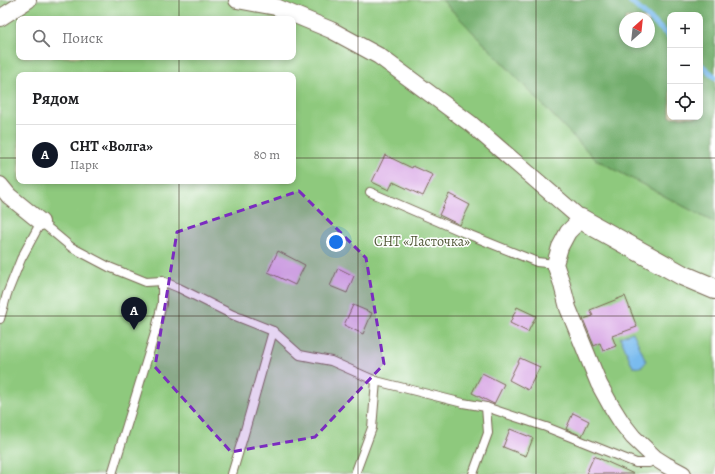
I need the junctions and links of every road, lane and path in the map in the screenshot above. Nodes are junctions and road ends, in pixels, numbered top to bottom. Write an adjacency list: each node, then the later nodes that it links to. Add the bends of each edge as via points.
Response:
1 (28, 0): 3 (street)
2 (237, 0): 6 (street, via 276,7 332,30 379,56 471,124)
3 (0, 18)
4 (0, 185): 7 (street, via 9,196)
5 (370, 192): 8 (lane, via 537,262)
6 (581, 219): 8 (street, via 568,232); 10 (street, via 682,275)
7 (41, 222): 9 (lane, via 71,247 109,267 146,282); 11 (lane, via 21,259)
8 (555, 264): 15 (street, via 568,308 599,384 622,423)
9 (162, 281): 12 (lane); 16 (lane, via 162,304)
10 (715, 289)
11 (0, 319)
12 (273, 331): 13 (lane, via 300,355 331,361); 17 (lane)
13 (376, 381): 14 (lane); 18 (lane, via 372,428)
14 (486, 408): 15 (lane, via 636,463 649,463); 19 (lane, via 488,433)
15 (655, 458): 20 (street)
16 (112, 474)
17 (232, 474)
18 (354, 474)
19 (473, 474)
20 (683, 474)

